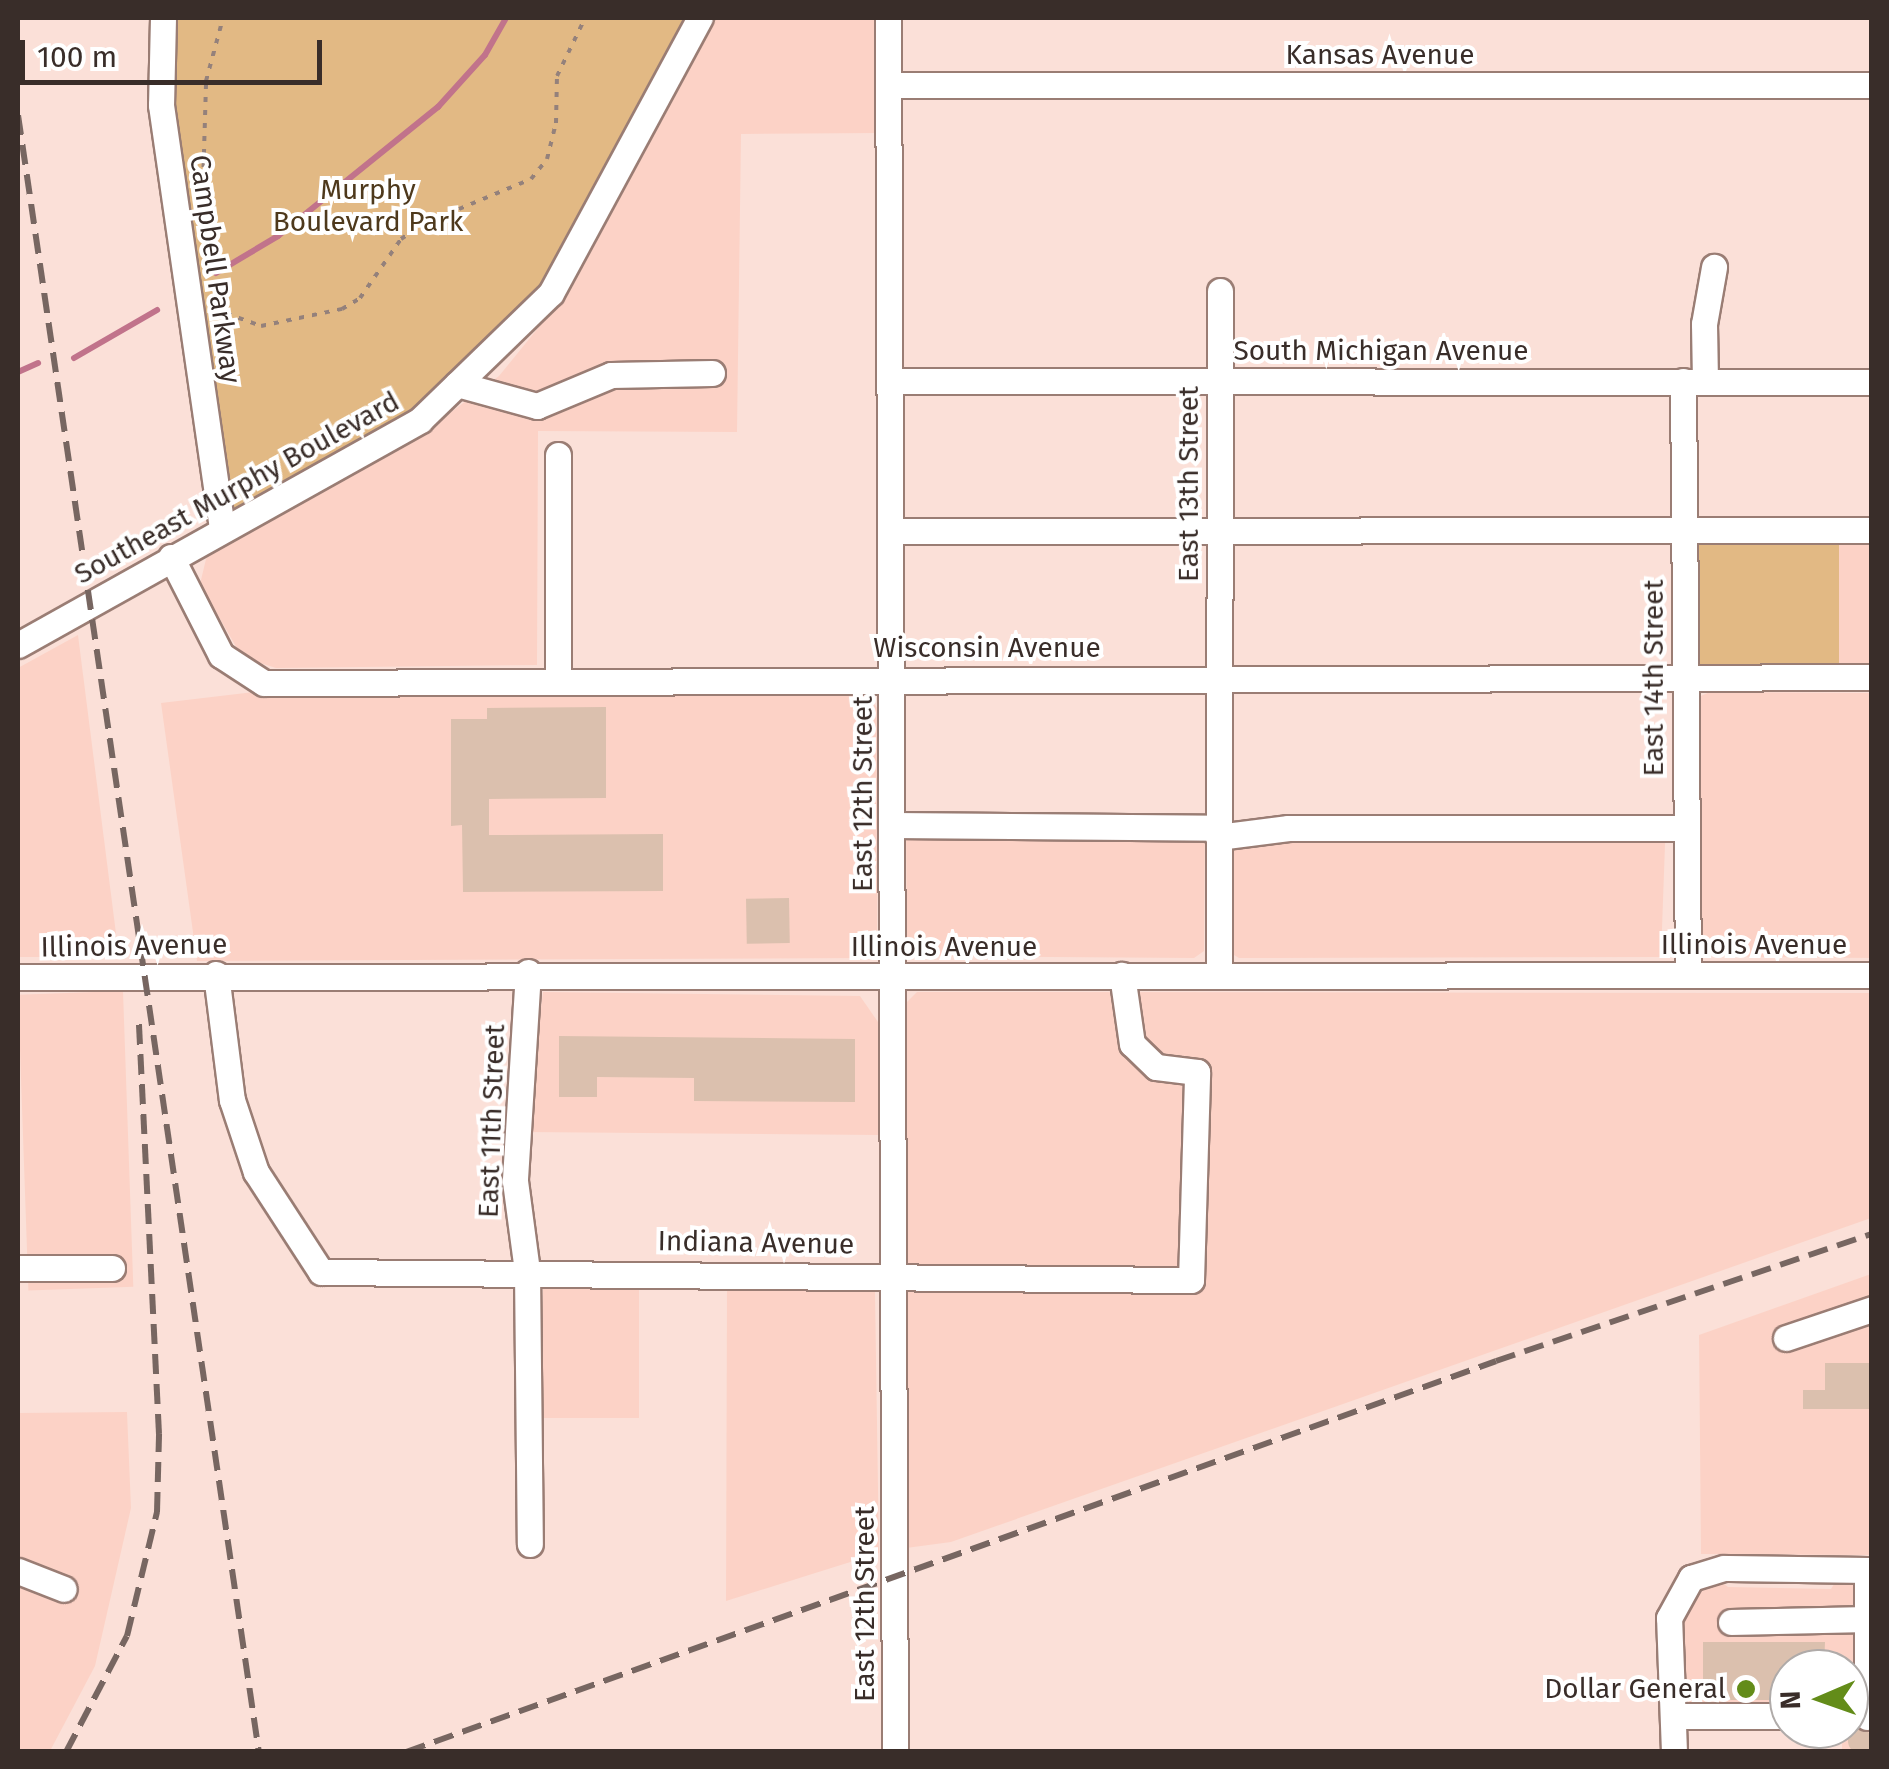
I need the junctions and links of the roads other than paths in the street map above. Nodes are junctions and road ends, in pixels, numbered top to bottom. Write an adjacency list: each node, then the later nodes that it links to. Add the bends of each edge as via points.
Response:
1 (163, 18): 15 (street, Campbell Parkway, via 161,105)
2 (700, 18): 13 (street, Southeast Murphy Boulevard, via 551,293)
3 (888, 18): 5 (street, East 12th Street)
4 (1872, 84): 5 (street, Kansas Avenue)
5 (889, 85): 9 (street, East 12th Street)
6 (1714, 266): 11 (street, East 14th Street)
7 (1220, 290): 10 (street, East 13th Street)
8 (712, 373): 13 (street, via 612,375 537,406)
9 (891, 381): 10 (street, South Michigan Avenue); 18 (street, East 12th Street)
10 (1220, 381): 11 (street, South Michigan Avenue); 19 (street, East 13th Street)
11 (1694, 381): 12 (street, South Michigan Avenue); 16 (street, East 14th Street)
12 (1872, 382)
13 (458, 384): 15 (street, Southeast Murphy Boulevard, via 420,420)
14 (558, 455): 26 (street)
15 (222, 528): 20 (street, Southeast Murphy Boulevard)
16 (1683, 530): 17 (street); 19 (street); 22 (street, East 14th Street)
17 (1872, 530)
18 (892, 531): 19 (street); 24 (street, East 12th Street)
19 (1218, 531): 25 (street, East 13th Street)
20 (171, 557): 21 (street, Southeast Murphy Boulevard); 26 (street, Wisconsin Avenue, via 221,655 264,683)
21 (18, 646)
22 (1684, 677): 23 (street, Wisconsin Avenue); 25 (street, Wisconsin Avenue); 28 (street, East 14th Street)
23 (1872, 677)
24 (893, 678): 25 (street, Wisconsin Avenue); 26 (street, Wisconsin Avenue); 27 (street, East 12th Street)
25 (1218, 678): 29 (street, East 13th Street)
26 (558, 680)
27 (893, 826): 29 (street); 37 (street, East 12th Street)
28 (1685, 828): 29 (street); 33 (street, East 14th Street)
29 (1218, 833): 32 (street, East 13th Street)
30 (528, 972): 31 (street, Illinois Avenue); 37 (street, Illinois Avenue); 40 (street, East 11th Street, via 515,1181)
31 (216, 974): 36 (street, Illinois Avenue); 40 (street, Indiana Avenue, via 232,1100 256,1172 321,1272)
32 (1219, 974): 33 (street, Illinois Avenue); 34 (street, Illinois Avenue)
33 (1688, 975): 35 (street, Illinois Avenue)
34 (1122, 976): 37 (street, Illinois Avenue); 41 (street, Indiana Avenue, via 1132,1044 1156,1066 1196,1072 1191,1280)
35 (1872, 976)
36 (18, 977)
37 (892, 978): 41 (street, East 12th Street)
38 (18, 1268): 39 (street)
39 (112, 1268)
40 (526, 1271): 41 (street, Indiana Avenue); 44 (street, East 11th Street)
41 (894, 1275): 53 (street, East 12th Street)
42 (1872, 1309): 43 (street)
43 (1786, 1338)
44 (530, 1544)
45 (1869, 1570): 48 (street); 51 (street, via 1724,1568 1698,1574 1670,1610)
46 (18, 1571): 47 (street)
47 (64, 1588)
48 (1867, 1619): 49 (street); 50 (street)
49 (1730, 1622)
50 (1866, 1649)
51 (1672, 1716): 52 (street); 54 (street)
52 (1769, 1716)
53 (895, 1752)
54 (1674, 1752)

